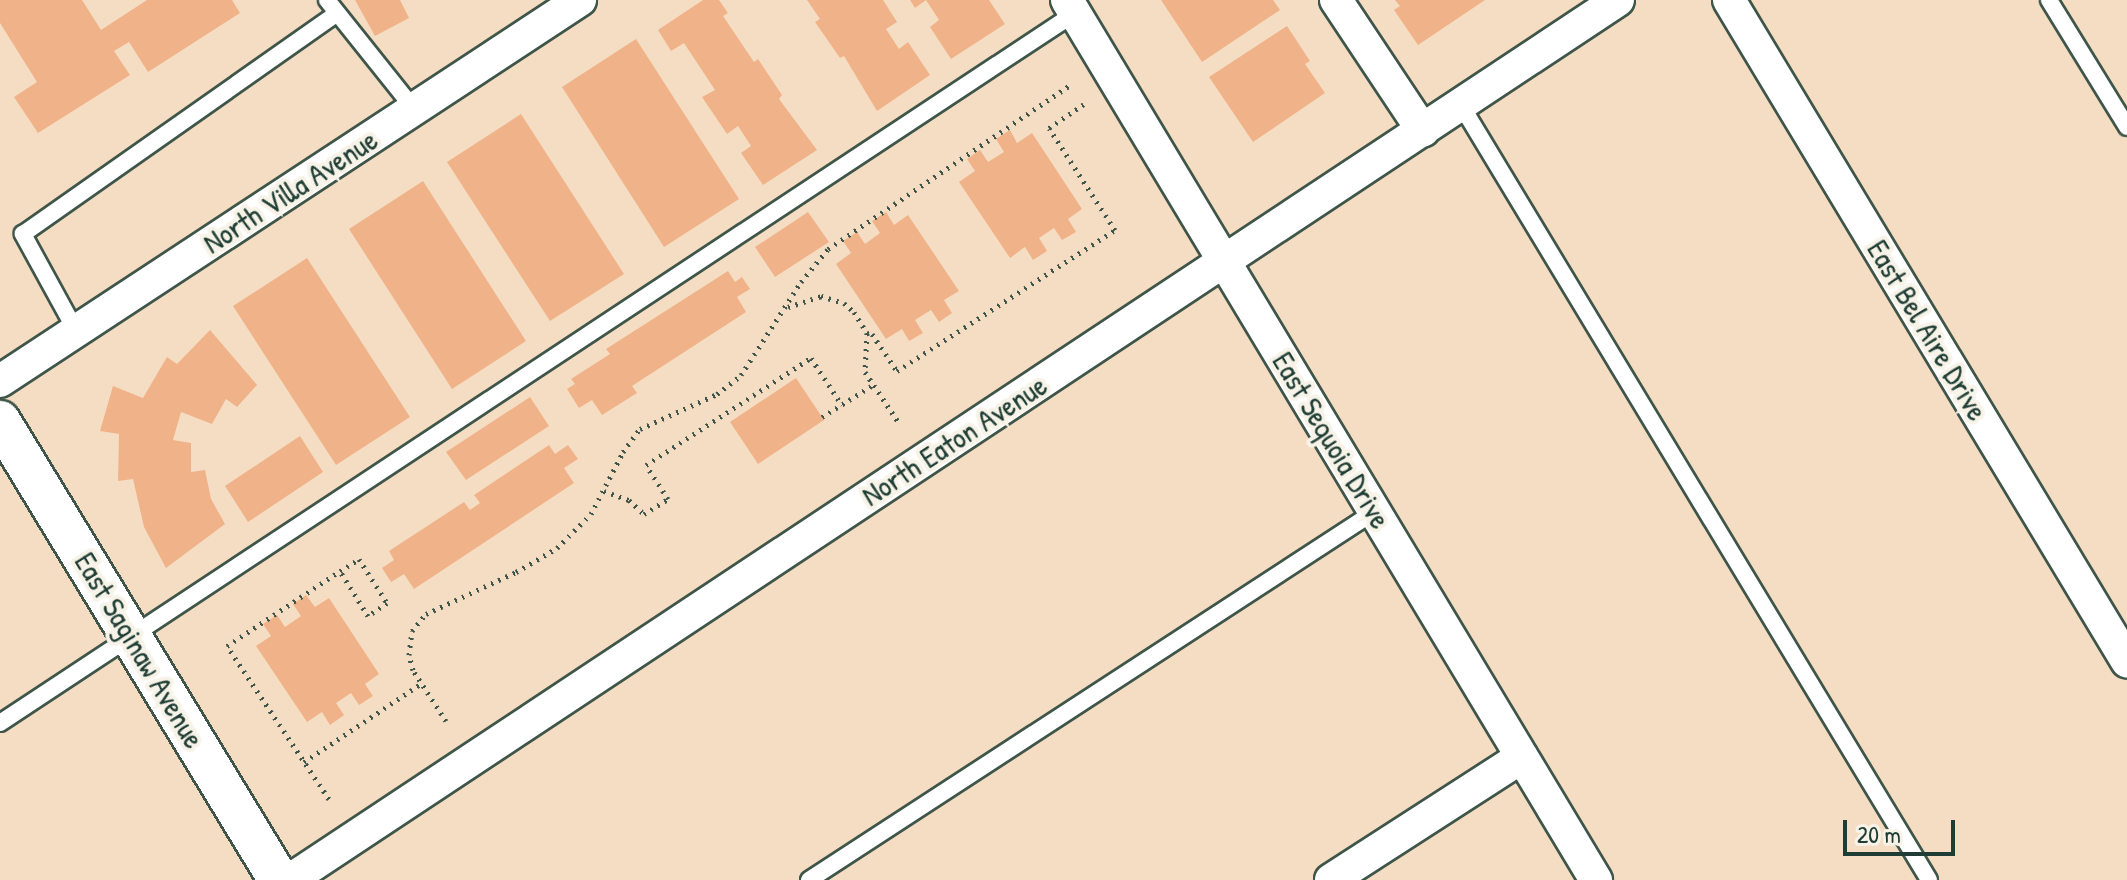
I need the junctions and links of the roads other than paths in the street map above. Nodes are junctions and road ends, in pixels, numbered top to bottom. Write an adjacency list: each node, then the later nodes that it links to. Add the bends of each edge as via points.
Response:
1 (580, 0): 9 (street, North Villa Avenue)
2 (1336, 0): 11 (street)
3 (1618, 0): 8 (street, North Eaton Avenue)
4 (1729, 0): 18 (street, East Bel Aire Drive)
5 (2049, 0): 10 (lane)
6 (1071, 6): 12 (street, East Sequoia Drive); 17 (lane)
7 (331, 7): 9 (lane); 13 (lane, via 23,234)
8 (1461, 105): 11 (street, North Eaton Avenue); 26 (lane)
9 (414, 109): 13 (street, North Villa Avenue)
10 (2127, 127)
11 (1423, 131): 12 (street, North Eaton Avenue)
12 (1225, 261): 16 (street, East Sequoia Drive); 22 (street, North Eaton Avenue)
13 (76, 331): 14 (street, North Villa Avenue)
14 (0, 381)
15 (0, 421): 17 (street, East Saginaw Avenue)
16 (1374, 512): 20 (street, East Sequoia Drive); 23 (lane)
17 (131, 636): 19 (lane); 21 (street, East Saginaw Avenue)
18 (2127, 661)
19 (0, 723)
20 (1522, 757): 24 (street); 25 (street, East Sequoia Drive)
21 (279, 880)
22 (290, 880)
23 (809, 880)
24 (1331, 880)
25 (1596, 880)
26 (1929, 880)

